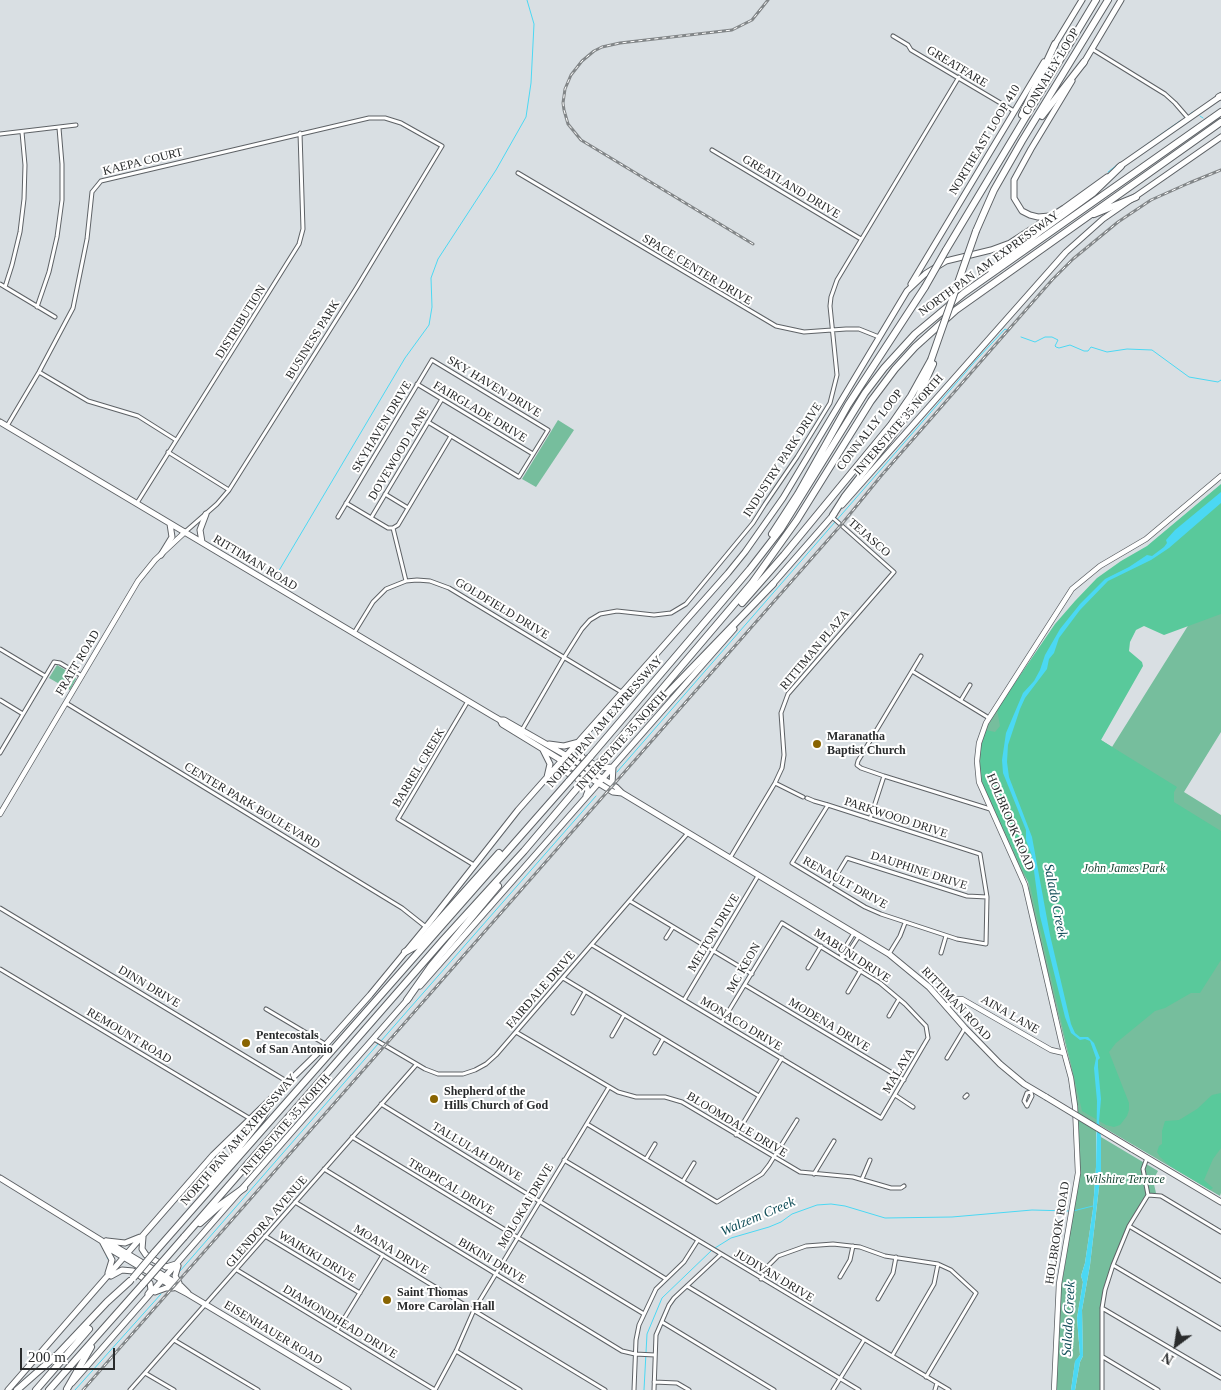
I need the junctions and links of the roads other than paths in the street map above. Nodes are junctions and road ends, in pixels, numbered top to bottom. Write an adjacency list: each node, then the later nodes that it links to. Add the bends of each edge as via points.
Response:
1 (1081, 0): 6 (main road, NORTHEAST LOOP 410)
2 (1096, 0): 24 (highway, CONNALLY LOOP)
3 (1108, 0): 21 (highway, CONNALLY LOOP)
4 (1121, 0): 7 (main road)
5 (893, 36): 9 (street, GREATFARE)
6 (1055, 44): 11 (main road, NORTHEAST LOOP 410); 24 (highway)
7 (1092, 49): 8 (main road); 13 (street, via 1165,94)
8 (1084, 62): 21 (highway); 28 (main road, via 1014,180 1014,198 1022,211 1038,217)
9 (958, 77): 11 (street, GREATFARE); 30 (street, INDUSTRY PARK DRIVE)
10 (1220, 96): 13 (main road)
11 (1014, 111): 33 (main road, NORTHEAST LOOP 410)
12 (1221, 112): 37 (highway, NORTH PAN AM EXPRESSWAY, via 971,289)
13 (1188, 119): 25 (main road, INTERSTATE 35 NORTH)
14 (1221, 122): 29 (highway, NORTH PAN AM EXPRESSWAY)
15 (76, 125): 16 (street)
16 (59, 128): 17 (street); 34 (street, via 62,200 49,272)
17 (22, 132): 19 (street); 32 (street, via 24,199 20,232)
18 (300, 133): 22 (street, KAEPA COURT, via 361,118 377,118 401,122); 41 (street, KAEPA COURT, via 98,183 92,192 87,239 73,308); 48 (street, DISTRIBUTION, via 303,229 299,244)
19 (0, 134)
20 (1221, 137): 27 (main road, INTERSTATE 35 NORTH)
21 (1022, 141): 40 (highway, CONNALLY LOOP, bridge, via 994,190 976,231)
22 (442, 146): 52 (street, BUSINESS PARK, via 358,287)
23 (712, 150): 30 (street, GREATLAND DRIVE)
24 (998, 162): 66 (highway, CONNALLY LOOP, bridge)
25 (1121, 166): 28 (main road, INTERSTATE 35 NORTH); 37 (highway, via 1093,193 940,308)
26 (518, 173): 36 (street, SPACE CENTER DRIVE, via 766,321 804,332)
27 (1136, 197): 29 (highway); 60 (main road, INTERSTATE 35 NORTH, via 1066,252)
28 (1055, 214): 33 (main road, INTERSTATE 35 NORTH, via 1010,244 946,261)
29 (1086, 217): 77 (highway, NORTH PAN AM EXPRESSWAY, via 956,310 907,356 871,401 765,567)
30 (861, 239): 36 (street, INDUSTRY PARK DRIVE, via 834,286 830,306)
31 (0, 284): 32 (street)
32 (5, 287): 34 (street)
33 (907, 291): 38 (main road, INTERSTATE 35 NORTH)
34 (37, 307): 35 (street)
35 (54, 317)
36 (833, 329): 38 (street, SPACE CENTER DRIVE, via 860,329); 72 (street, INDUSTRY PARK DRIVE, via 837,375 830,403 753,523 704,584 686,604 671,613 654,615 618,611 600,614 582,629)
37 (915, 334): 66 (highway, NORTH PAN AM EXPRESSWAY, via 865,393 781,529)
38 (880, 337): 79 (main road, INTERSTATE 35 NORTH, via 783,498 750,545)
39 (432, 360): 42 (street, SKYHAVEN DRIVE); 50 (street, SKY HAVEN DRIVE, via 548,430)
40 (932, 361): 60 (highway, via 918,397 902,423 845,496); 77 (highway, CONNALLY LOOP, via 878,441 784,555)
41 (40, 372): 46 (street, KAEPA COURT); 48 (street, via 88,401 138,416)
42 (417, 384): 43 (street, FAIRGLADE DRIVE); 55 (street, SKYHAVEN DRIVE)
43 (442, 399): 45 (street, DOVEWOOD LANE); 50 (street, FAIRGLADE DRIVE)
44 (0, 422): 46 (main road, RITTIMAN ROAD)
45 (428, 422): 47 (street); 53 (street, DOVEWOOD LANE)
46 (7, 426): 54 (main road, RITTIMAN ROAD)
47 (452, 436): 50 (street, via 520,477); 56 (street)
48 (176, 440): 49 (street, DISTRIBUTION)
49 (168, 452): 52 (street); 54 (street, DISTRIBUTION)
50 (533, 454)
51 (1221, 476): 85 (street, HOLBROOK ROAD, via 1146,539 1100,566 1072,589)
52 (229, 490): 57 (street, BUSINESS PARK)
53 (385, 494): 56 (street); 59 (street, DOVEWOOD LANE)
54 (136, 503): 61 (main road, RITTIMAN ROAD)
55 (346, 503): 58 (street, SKYHAVEN DRIVE); 59 (street)
56 (408, 508): 62 (street)
57 (206, 514): 63 (street, BUSINESS PARK); 64 (main road, via 200,530)
58 (338, 517)
59 (371, 518): 62 (street)
60 (834, 518): 67 (street, TEJASCO); 69 (main road, INTERSTATE 35 NORTH)
61 (170, 523): 63 (main road, RITTIMAN ROAD); 65 (main road, via 172,537)
62 (394, 528): 68 (street)
63 (185, 532): 64 (main road, RITTIMAN ROAD); 65 (street, FRATT ROAD)
64 (202, 542): 70 (main road, RITTIMAN ROAD)
65 (161, 555): 76 (street, FRATT ROAD, via 138,581)
66 (750, 569): 107 (highway, NORTH PAN AM EXPRESSWAY, bridge)
67 (894, 572): 98 (street, RITTIMAN PLAZA, via 788,694 781,713 783,763)
68 (406, 581): 70 (street, GOLDFIELD DRIVE, via 392,586 376,598); 72 (street, GOLDFIELD DRIVE, via 442,584)
69 (773, 584): 92 (highway); 93 (main road, INTERSTATE 35 NORTH)
70 (354, 634): 82 (main road, RITTIMAN ROAD)
71 (0, 649): 75 (street)
72 (564, 656): 79 (street, GOLDFIELD DRIVE); 87 (street, INDUSTRY PARK DRIVE)
73 (921, 656): 74 (street)
74 (912, 671): 81 (street); 95 (street, via 858,761 861,768)
75 (45, 676): 76 (street, via 57,662); 84 (street)
76 (82, 676): 83 (street, FRATT ROAD)
77 (673, 677): 92 (highway, NORTH PAN AM EXPRESSWAY)
78 (970, 685): 81 (street)
79 (623, 693): 88 (main road, INTERSTATE 35 NORTH)
80 (0, 700): 84 (street)
81 (960, 700): 85 (street)
82 (468, 701): 86 (main road, RITTIMAN ROAD); 111 (street, BARREL CREEK, via 398,819)
83 (66, 703): 105 (street, FRATT ROAD); 119 (street, CENTER PARK BOULEVARD, via 401,908)
84 (23, 714): 90 (street)
85 (989, 718): 104 (street, HOLBROOK ROAD, via 983,730 977,761 980,782)
86 (500, 720): 87 (main road, RITTIMAN ROAD); 89 (main road, RITTIMAN ROAD)
87 (522, 730): 89 (main road, RITTIMAN ROAD)
88 (580, 742): 89 (main road); 91 (main road, INTERSTATE 35 NORTH); 93 (main road, via 578,750 582,758 600,768)
89 (541, 745): 91 (main road, RITTIMAN ROAD); 96 (main road, via 550,764)
90 (0, 752)
91 (565, 759): 94 (main road, INTERSTATE 35 NORTH); 97 (main road, RITTIMAN ROAD)
92 (600, 762): 109 (highway, NORTH PAN AM EXPRESSWAY, bridge)
93 (613, 767): 97 (main road, INTERSTATE 35 NORTH); 99 (main road)
94 (553, 772): 96 (main road, INTERSTATE 35 NORTH); 102 (main road, via 564,771 584,783 588,790)
95 (884, 776): 104 (street); 106 (street)
96 (547, 777): 111 (main road, INTERSTATE 35 NORTH)
97 (601, 780): 99 (main road, RITTIMAN ROAD); 100 (main road, RITTIMAN ROAD); 102 (main road, INTERSTATE 35 NORTH)
98 (775, 783): 103 (street, PARKWOOD DRIVE); 110 (street, RITTIMAN PLAZA)
99 (612, 784): 101 (main road, RITTIMAN ROAD)
100 (613, 792): 101 (main road, RITTIMAN ROAD); 102 (main road, via 596,790)
101 (622, 794): 108 (main road, RITTIMAN ROAD)
102 (586, 797): 140 (main road, INTERSTATE 35 NORTH)
103 (828, 805): 106 (street, PARKWOOD DRIVE); 113 (street, RENAULT DRIVE, via 792,863)
104 (990, 809): 156 (street, HOLBROOK ROAD, via 1025,885)
105 (0, 814)
106 (870, 819): 114 (street, PARKWOOD DRIVE, via 980,854)
107 (523, 833): 127 (highway, via 478,875 416,946); 204 (highway, NORTH PAN AM EXPRESSWAY)
108 (688, 833): 110 (main road, RITTIMAN ROAD); 115 (street, FAIRDALE DRIVE)
109 (524, 851): 140 (highway); 199 (highway, NORTH PAN AM EXPRESSWAY)
110 (730, 858): 112 (main road, RITTIMAN ROAD)
111 (474, 866): 119 (main road, INTERSTATE 35 NORTH)
112 (758, 876): 121 (main road, RITTIMAN ROAD); 126 (street, MELTON DRIVE)
113 (830, 886): 114 (street, DAUPHINE DRIVE, via 847,858 967,896); 118 (street, RENAULT DRIVE, via 865,907)
114 (987, 897): 122 (street, RENAULT DRIVE, via 986,944)
115 (630, 901): 120 (street); 124 (street, FAIRDALE DRIVE)
116 (0, 908): 161 (street, DINN DRIVE)
117 (782, 922): 125 (street, MABUNI DRIVE); 134 (street, MC KEON)
118 (905, 923): 122 (street, RENAULT DRIVE); 129 (street)
119 (426, 927): 127 (main road, INTERSTATE 35 NORTH)
120 (673, 927): 123 (street); 126 (street)
121 (856, 935): 129 (main road, RITTIMAN ROAD); 130 (street)
122 (946, 936): 128 (street)
123 (666, 938)
124 (592, 945): 135 (street, FAIRDALE DRIVE); 141 (street, MONACO DRIVE)
125 (821, 946): 130 (street, MABUNI DRIVE); 131 (street)
126 (713, 951): 134 (street); 141 (street, MELTON DRIVE)
127 (405, 952): 154 (main road, INTERSTATE 35 NORTH)
128 (941, 953)
129 (889, 954): 142 (main road, RITTIMAN ROAD)
130 (842, 958): 133 (street, MABUNI DRIVE)
131 (808, 968)
132 (0, 969): 168 (street, REMOUNT ROAD)
133 (862, 970): 138 (street); 139 (street, MABUNI DRIVE)
134 (752, 974): 136 (street, MC KEON)
135 (562, 978): 137 (street); 150 (street, FAIRDALE DRIVE)
136 (745, 985): 147 (street, MC KEON); 160 (street, MODENA DRIVE)
137 (585, 992): 144 (street); 145 (street)
138 (848, 992)
139 (899, 999): 146 (street); 149 (street, MABUNI DRIVE)
140 (407, 1000): 153 (main road, INTERSTATE 35 NORTH)
141 (684, 1000): 147 (street, MONACO DRIVE)
142 (946, 1006): 148 (main road, RITTIMAN ROAD); 156 (street, AINA LANE, via 962,999 1051,1050)
143 (266, 1008): 154 (street)
144 (573, 1013)
145 (624, 1015): 151 (street); 152 (street)
146 (889, 1016)
147 (722, 1022): 157 (street, MONACO DRIVE)
148 (965, 1028): 158 (street); 177 (main road, RITTIMAN ROAD, bridge, via 1031,1090)
149 (928, 1031): 160 (street, MALAYA, via 926,1043)
150 (516, 1032): 159 (street, FAIRDALE DRIVE, via 491,1060 469,1072 444,1075); 162 (street, BLOOMDALE DRIVE)
151 (612, 1036)
152 (663, 1039): 155 (street); 165 (street)
153 (378, 1041): 159 (street, FAIRDALE DRIVE); 189 (main road, INTERSTATE 35 NORTH)
154 (326, 1044): 161 (main road, INTERSTATE 35 NORTH)
155 (654, 1053)
156 (1064, 1053): 267 (street, HOLBROOK ROAD, via 1075,1106 1078,1173 1059,1284)
157 (782, 1058): 165 (street); 169 (street, MONACO DRIVE)
158 (947, 1058)
159 (416, 1064): 166 (street, GLENDORA AVENUE)
160 (904, 1080): 164 (street, MALAYA)
161 (288, 1082): 163 (main road, INTERSTATE 35 NORTH)
162 (609, 1087): 171 (street, MOLOKAI DRIVE); 172 (street, BLOOMDALE DRIVE, via 630,1096 677,1100)
163 (275, 1095): 168 (main road, INTERSTATE 35 NORTH); 204 (highway, via 262,1118)
164 (895, 1095): 167 (street); 169 (street, MALAYA)
165 (759, 1096): 172 (street)
166 (381, 1104): 173 (street, GLENDORA AVENUE); 192 (street, TALLULAH DRIVE)
167 (913, 1107)
168 (250, 1118): 197 (main road, INTERSTATE 35 NORTH, via 213,1155)
169 (881, 1118)
170 (797, 1120): 176 (street)
171 (586, 1124): 178 (street); 179 (street, MOLOKAI DRIVE)
172 (736, 1135): 176 (street, BLOOMDALE DRIVE)
173 (352, 1137): 182 (street, GLENDORA AVENUE); 200 (street, TROPICAL DRIVE)
174 (834, 1141): 183 (street)
175 (654, 1144): 178 (street)
176 (774, 1157): 183 (street, BLOOMDALE DRIVE, via 800,1172); 190 (street, via 762,1174)
177 (1147, 1158): 191 (street, via 1143,1169); 194 (main road, RITTIMAN ROAD)
178 (646, 1159): 186 (street)
179 (564, 1160): 192 (street, MOLOKAI DRIVE); 201 (street, JUDIVAN DRIVE)
180 (870, 1160): 185 (street)
181 (694, 1163): 186 (street)
182 (324, 1169): 193 (street, GLENDORA AVENUE); 213 (street, BIKINI DRIVE)
183 (814, 1174): 185 (street, BLOOMDALE DRIVE)
184 (0, 1178): 202 (main road, EISENHAUER ROAD)
185 (862, 1179): 188 (street, BLOOMDALE DRIVE, via 891,1188)
186 (683, 1181): 190 (street, via 717,1202)
187 (733, 1184): 190 (street)
188 (904, 1186)
189 (244, 1188): 199 (highway); 209 (main road, INTERSTATE 35 NORTH)
190 (737, 1190)
191 (1148, 1195): 195 (street); 196 (street, via 1161,1196)
192 (540, 1201): 200 (street, MOLOKAI DRIVE); 218 (street, TALLULAH DRIVE)
193 (295, 1202): 198 (street, GLENDORA AVENUE); 205 (street, MOANA DRIVE)
194 (1221, 1202)
195 (1129, 1226): 211 (street); 220 (street)
196 (1221, 1232)
197 (143, 1236): 202 (main road, via 125,1243); 207 (main road, INTERSTATE 35 NORTH); 209 (main road, via 142,1249 146,1255 166,1267)
198 (265, 1236): 212 (street, GLENDORA AVENUE); 223 (street, WAIKIKI DRIVE)
199 (184, 1238): 233 (highway, NORTH PAN AM EXPRESSWAY, bridge)
200 (518, 1238): 213 (street, MOLOKAI DRIVE); 229 (street, TROPICAL DRIVE)
201 (698, 1240): 206 (street, JUDIVAN DRIVE); 218 (street, via 687,1259)
202 (104, 1243): 207 (main road, EISENHAUER ROAD); 215 (main road, via 112,1260)
203 (853, 1246): 208 (street); 214 (street, via 850,1260); 219 (street, via 803,1247 776,1258)
204 (156, 1252): 216 (highway, NORTH PAN AM EXPRESSWAY, bridge)
205 (383, 1255): 223 (street); 228 (street, MOANA DRIVE)
206 (721, 1255): 219 (street, JUDIVAN DRIVE); 221 (street)
207 (126, 1256): 215 (main road, INTERSTATE 35 NORTH); 217 (main road, EISENHAUER ROAD)
208 (896, 1257): 210 (street); 224 (street, via 893,1273)
209 (179, 1263): 217 (main road, INTERSTATE 35 NORTH); 222 (main road, via 175,1276)
210 (938, 1264): 239 (street, via 932,1288); 242 (street, via 954,1272 976,1293)
211 (1113, 1266): 227 (street); 231 (street)
212 (237, 1270): 226 (street, GLENDORA AVENUE); 232 (street, DIAMONDHEAD DRIVE)
213 (496, 1274): 228 (street, MOLOKAI DRIVE); 237 (street, BIKINI DRIVE, via 622,1351)
214 (840, 1277)
215 (106, 1278): 225 (main road, via 122,1270 133,1271 150,1283); 248 (main road, INTERSTATE 35 NORTH)
216 (132, 1279): 249 (highway, via 69,1344); 250 (highway, NORTH PAN AM EXPRESSWAY)
217 (165, 1279): 222 (main road, EISENHAUER ROAD); 225 (main road, INTERSTATE 35 NORTH)
218 (666, 1279): 229 (street, via 654,1292)
219 (761, 1279): 235 (street, JUDIVAN DRIVE)
220 (1221, 1281)
221 (687, 1286): 230 (street, via 671,1302); 243 (street)
222 (179, 1288): 225 (main road, via 160,1289); 226 (main road, EISENHAUER ROAD)
223 (360, 1293): 232 (street)
224 (878, 1299)
225 (145, 1300): 252 (main road, INTERSTATE 35 NORTH)
226 (205, 1304): 234 (street, GLENDORA AVENUE); 256 (main road, EISENHAUER ROAD)
227 (1102, 1308): 240 (street); 244 (street)
228 (474, 1310): 236 (street, MOLOKAI DRIVE); 259 (street, MOANA DRIVE)
229 (644, 1314): 237 (street, via 637,1330)
230 (662, 1322): 238 (street, via 657,1333); 247 (street)
231 (1221, 1329)
232 (337, 1330): 257 (street, DIAMONDHEAD DRIVE)
233 (99, 1334): 251 (highway, NORTH PAN AM EXPRESSWAY); 252 (highway)
234 (174, 1340): 241 (street, GLENDORA AVENUE); 255 (street)
235 (864, 1340): 239 (street, JUDIVAN DRIVE); 243 (street)
236 (456, 1351): 257 (street, MOLOKAI DRIVE); 258 (street)
237 (635, 1354): 238 (street, BIKINI DRIVE); 260 (street)
238 (655, 1355): 245 (street)
239 (892, 1356): 242 (street, JUDIVAN DRIVE)
240 (1102, 1357): 268 (street); 269 (street)
241 (145, 1373): 253 (street, GLENDORA AVENUE); 254 (street)
242 (926, 1377): 246 (street, JUDIVAN DRIVE)
243 (840, 1378): 263 (street); 264 (street)
244 (1221, 1378)
245 (654, 1382): 261 (street); 262 (street, via 677,1383)
246 (937, 1383): 265 (street); 266 (street, JUDIVAN DRIVE)
247 (771, 1389)
248 (8, 1390)
249 (17, 1390)
250 (36, 1390)
251 (49, 1390)
252 (67, 1390)
253 (130, 1390)
254 (174, 1390)
255 (258, 1390)
256 (348, 1390)
257 (435, 1390)
258 (520, 1390)
259 (605, 1390)
260 (634, 1390)
261 (654, 1390)
262 (690, 1390)
263 (834, 1390)
264 (859, 1390)
265 (935, 1390)
266 (949, 1390)
267 (1054, 1390)
268 (1102, 1390)
269 (1158, 1390)

